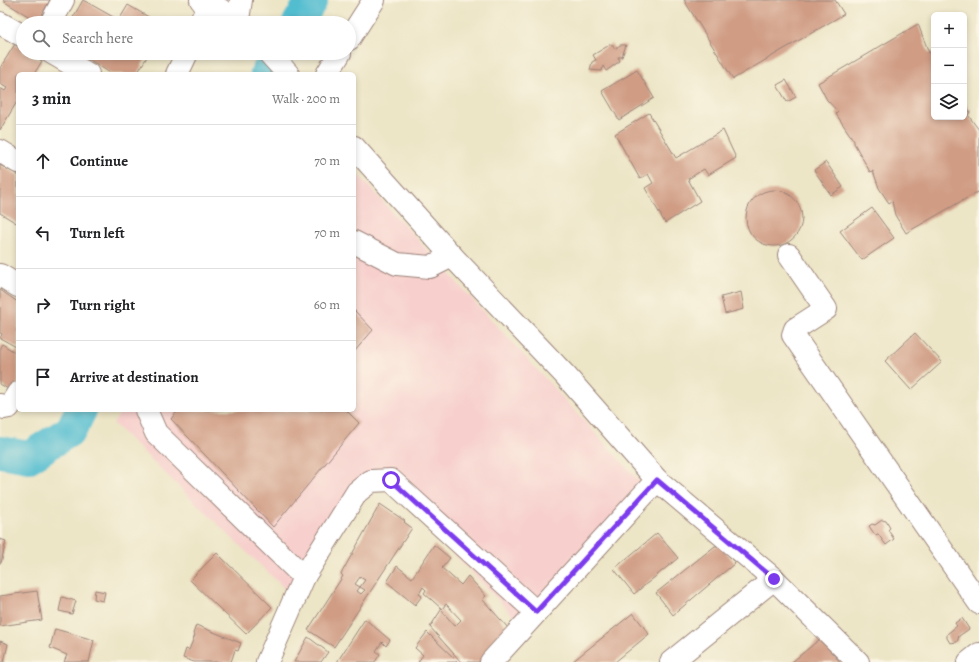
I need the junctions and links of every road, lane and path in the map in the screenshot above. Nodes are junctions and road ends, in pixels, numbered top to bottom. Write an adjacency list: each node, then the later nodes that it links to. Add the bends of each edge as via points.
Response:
1 (63, 0): 5 (main road)
2 (374, 0): 8 (main road)
3 (205, 1): 4 (main road); 6 (main road)
4 (240, 14)
5 (55, 16)
6 (202, 16)
7 (0, 23): 9 (main road)
8 (356, 28)
9 (16, 32)
10 (64, 60): 14 (main road)
11 (184, 60): 15 (main road)
12 (275, 60): 16 (main road)
13 (336, 60): 17 (main road)
14 (85, 72)
15 (178, 72)
16 (286, 72)
17 (328, 72)
18 (356, 149): 23 (main road)
19 (0, 151): 20 (main road)
20 (16, 161)
21 (356, 243): 23 (main road, via 397,264 430,267)
22 (789, 255): 32 (main road, via 826,309 795,329 793,334)
23 (452, 256): 29 (main road, via 565,375)
24 (0, 276): 25 (main road)
25 (16, 285)
26 (16, 396): 27 (main road, via 9,407 4,408)
27 (0, 405)
28 (147, 412): 30 (main road, via 156,433)
29 (657, 480): 31 (main road); 33 (main road)
30 (304, 577): 33 (main road, via 357,492 371,481 391,480); 35 (main road)
31 (774, 579): 37 (main road); 38 (main road)
32 (979, 603)
33 (536, 612): 36 (main road)
34 (979, 654): 39 (main road)
35 (267, 662)
36 (491, 662)
37 (671, 662)
38 (858, 662)
39 (969, 662)

